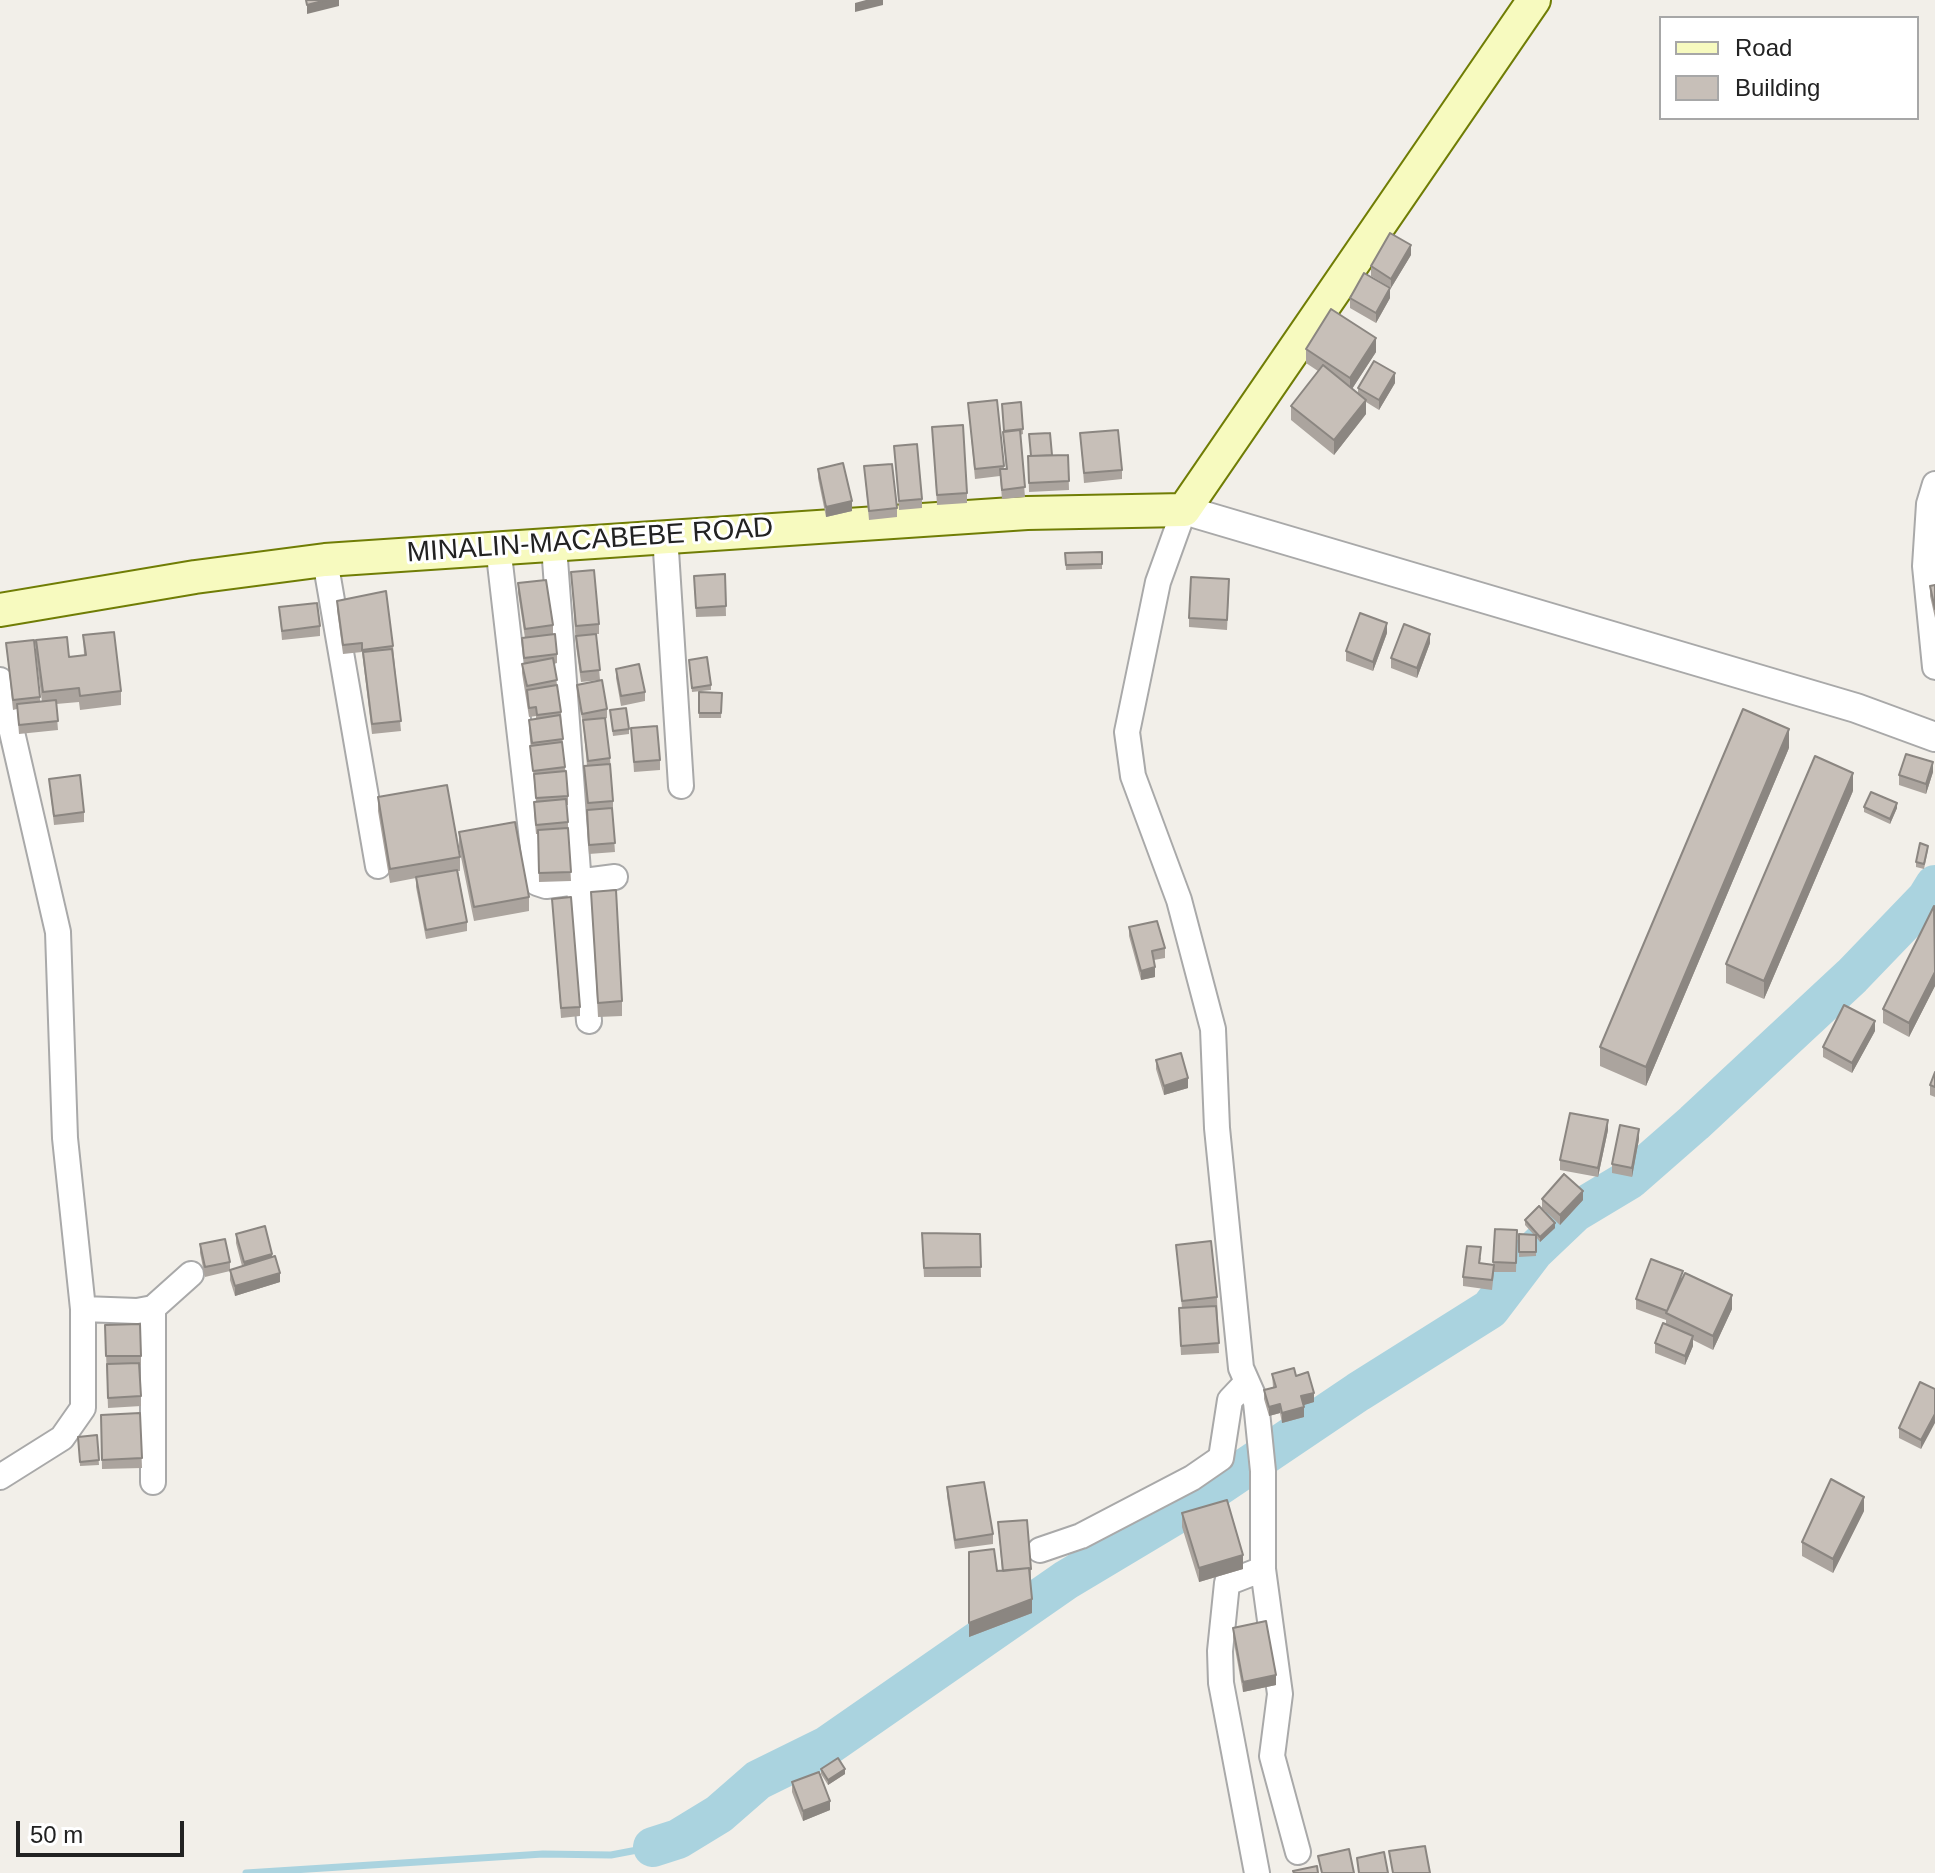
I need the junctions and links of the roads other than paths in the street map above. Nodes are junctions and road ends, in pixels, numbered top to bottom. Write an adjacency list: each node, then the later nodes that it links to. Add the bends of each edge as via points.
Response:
1 (1534, 0): 3 (main road)
2 (1935, 484): 9 (street, via 1925,566)
3 (1184, 510): 4 (main road, MINALIN-MACABEBE ROAD, via 1027,513); 11 (street, via 1856,708); 20 (street, via 1158,582 1127,732 1133,776 1179,900 1213,1029 1226,1227 1241,1368)
4 (665, 535): 6 (main road, MINALIN-MACABEBE ROAD); 12 (street)
5 (498, 546): 6 (main road, MINALIN-MACABEBE ROAD); 7 (main road, MINALIN-MACABEBE ROAD); 15 (street, via 537,883)
6 (554, 546): 15 (street)
7 (325, 560): 8 (main road, MINALIN-MACABEBE ROAD); 13 (street)
8 (0, 610)
9 (1935, 667)
10 (0, 680): 19 (street, via 58,932 65,1138)
11 (1935, 737)
12 (681, 786)
13 (378, 866)
14 (615, 877): 15 (street)
15 (579, 883): 16 (street)
16 (589, 1021)
17 (191, 1274): 18 (street)
18 (153, 1308): 19 (street); 22 (street)
19 (83, 1309): 21 (street, via 83,1408 62,1438)
20 (1251, 1392): 23 (street, via 1230,1400 1221,1458 1081,1536); 24 (street, via 1263,1471)
21 (0, 1477)
22 (153, 1482)
23 (1040, 1550)
24 (1263, 1569): 25 (street, via 1280,1694 1272,1756); 26 (street, via 1227,1583 1220,1651 1221,1683)
25 (1298, 1852)
26 (1257, 1873)

